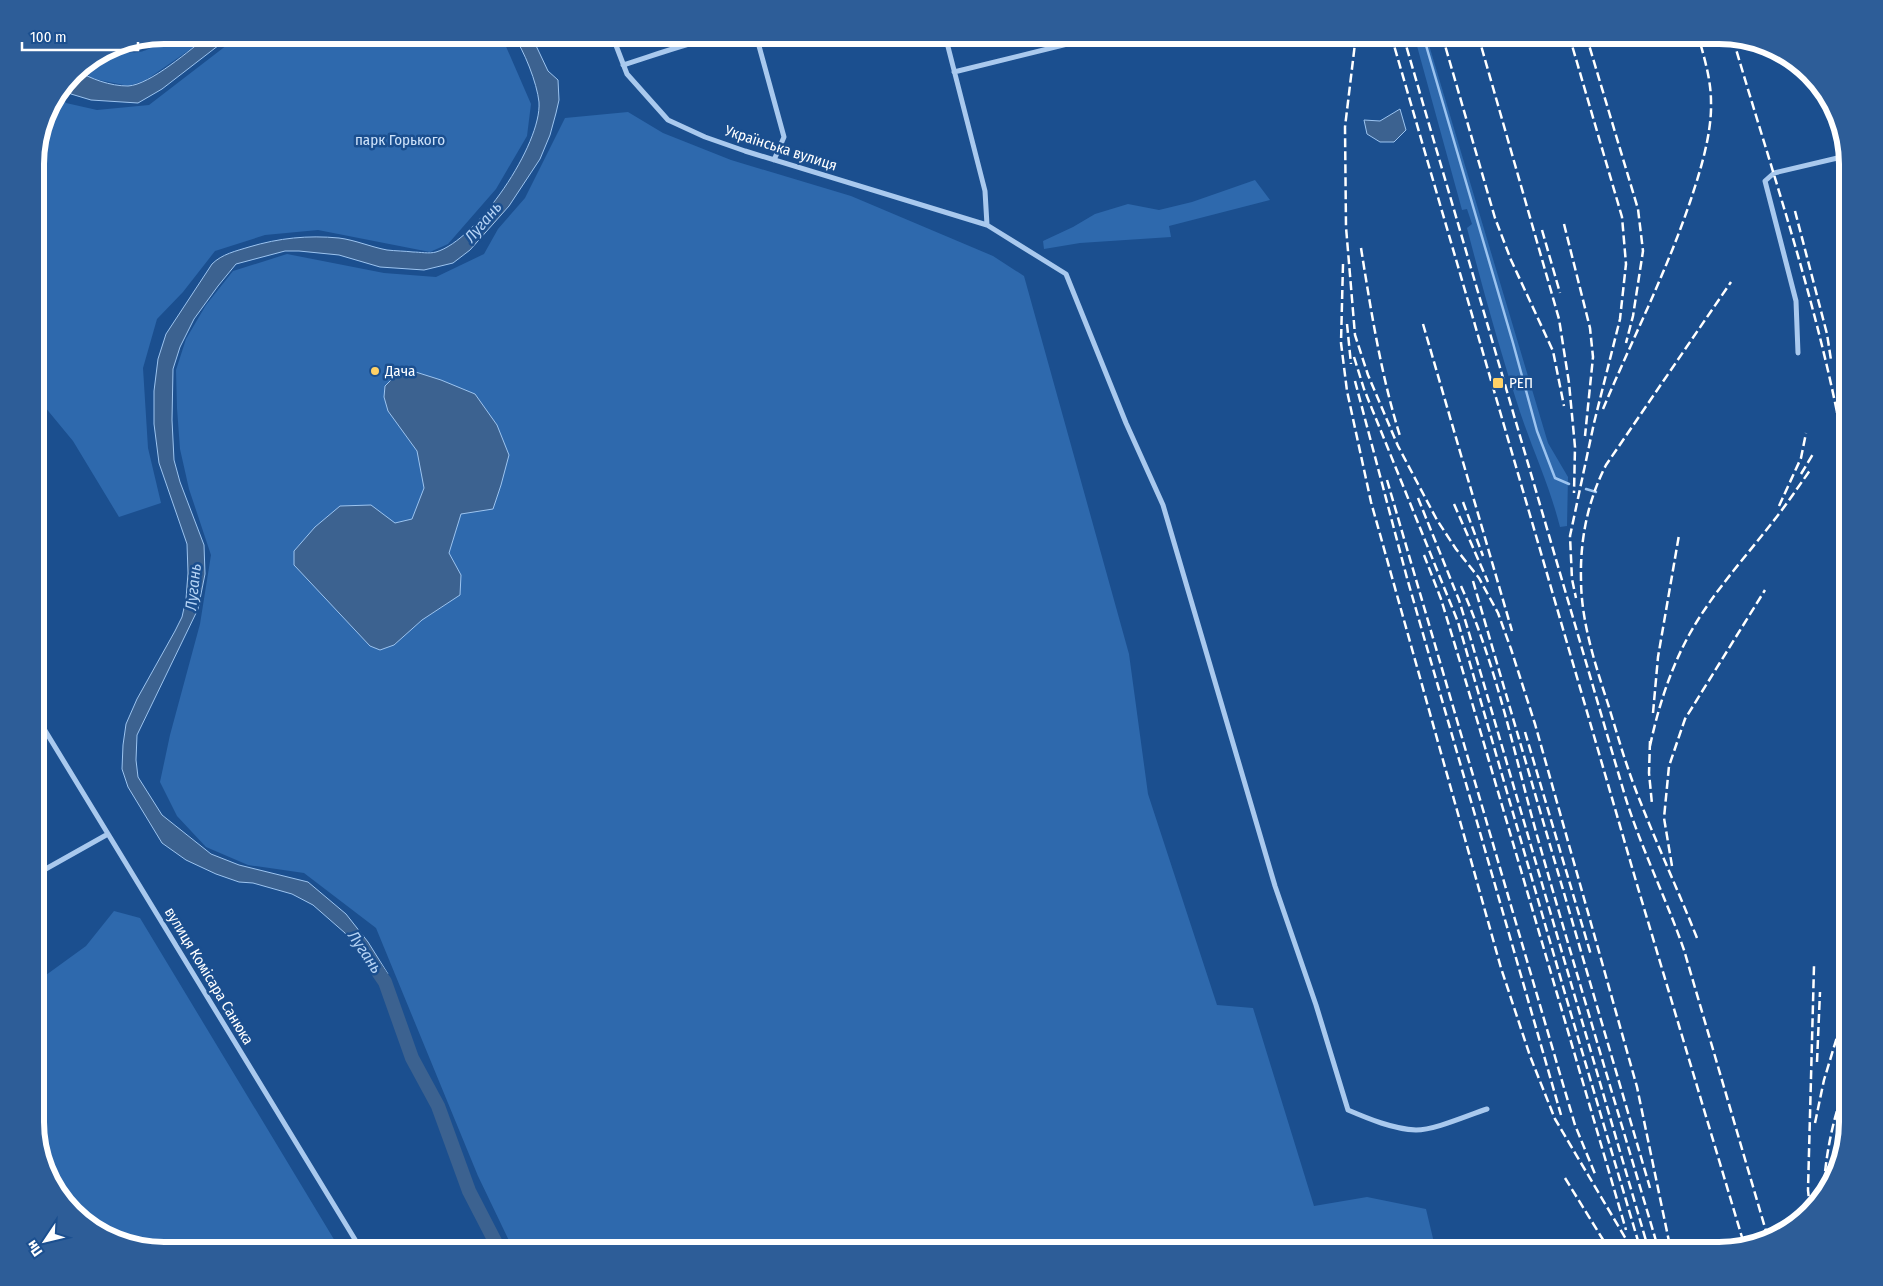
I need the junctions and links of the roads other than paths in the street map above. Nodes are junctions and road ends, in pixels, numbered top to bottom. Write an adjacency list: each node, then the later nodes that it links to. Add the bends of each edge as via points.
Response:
1 (615, 44): 6 (street, Українська вулиця)
2 (690, 44): 6 (street)
3 (758, 44): 9 (street, via 784,137)
4 (948, 44): 7 (street)
5 (1068, 44): 7 (street)
6 (623, 65): 9 (street, Українська вулиця, via 627,74 668,120 705,137)
7 (954, 72): 10 (street, via 985,191)
8 (1839, 158): 11 (street, via 1774,173 1765,181 1796,301)
9 (774, 160): 10 (street, Українська вулиця)
10 (987, 225): 15 (street, Українська вулиця, via 1066,274 1163,505 1275,886 1348,1110 1388,1125 1416,1130)
11 (1798, 353)
12 (44, 729): 13 (street, вулиця Комісара Санюка)
13 (108, 834): 14 (street); 16 (street, вулиця Комісара Санюка)
14 (44, 870)
15 (1487, 1109)
16 (357, 1242)

